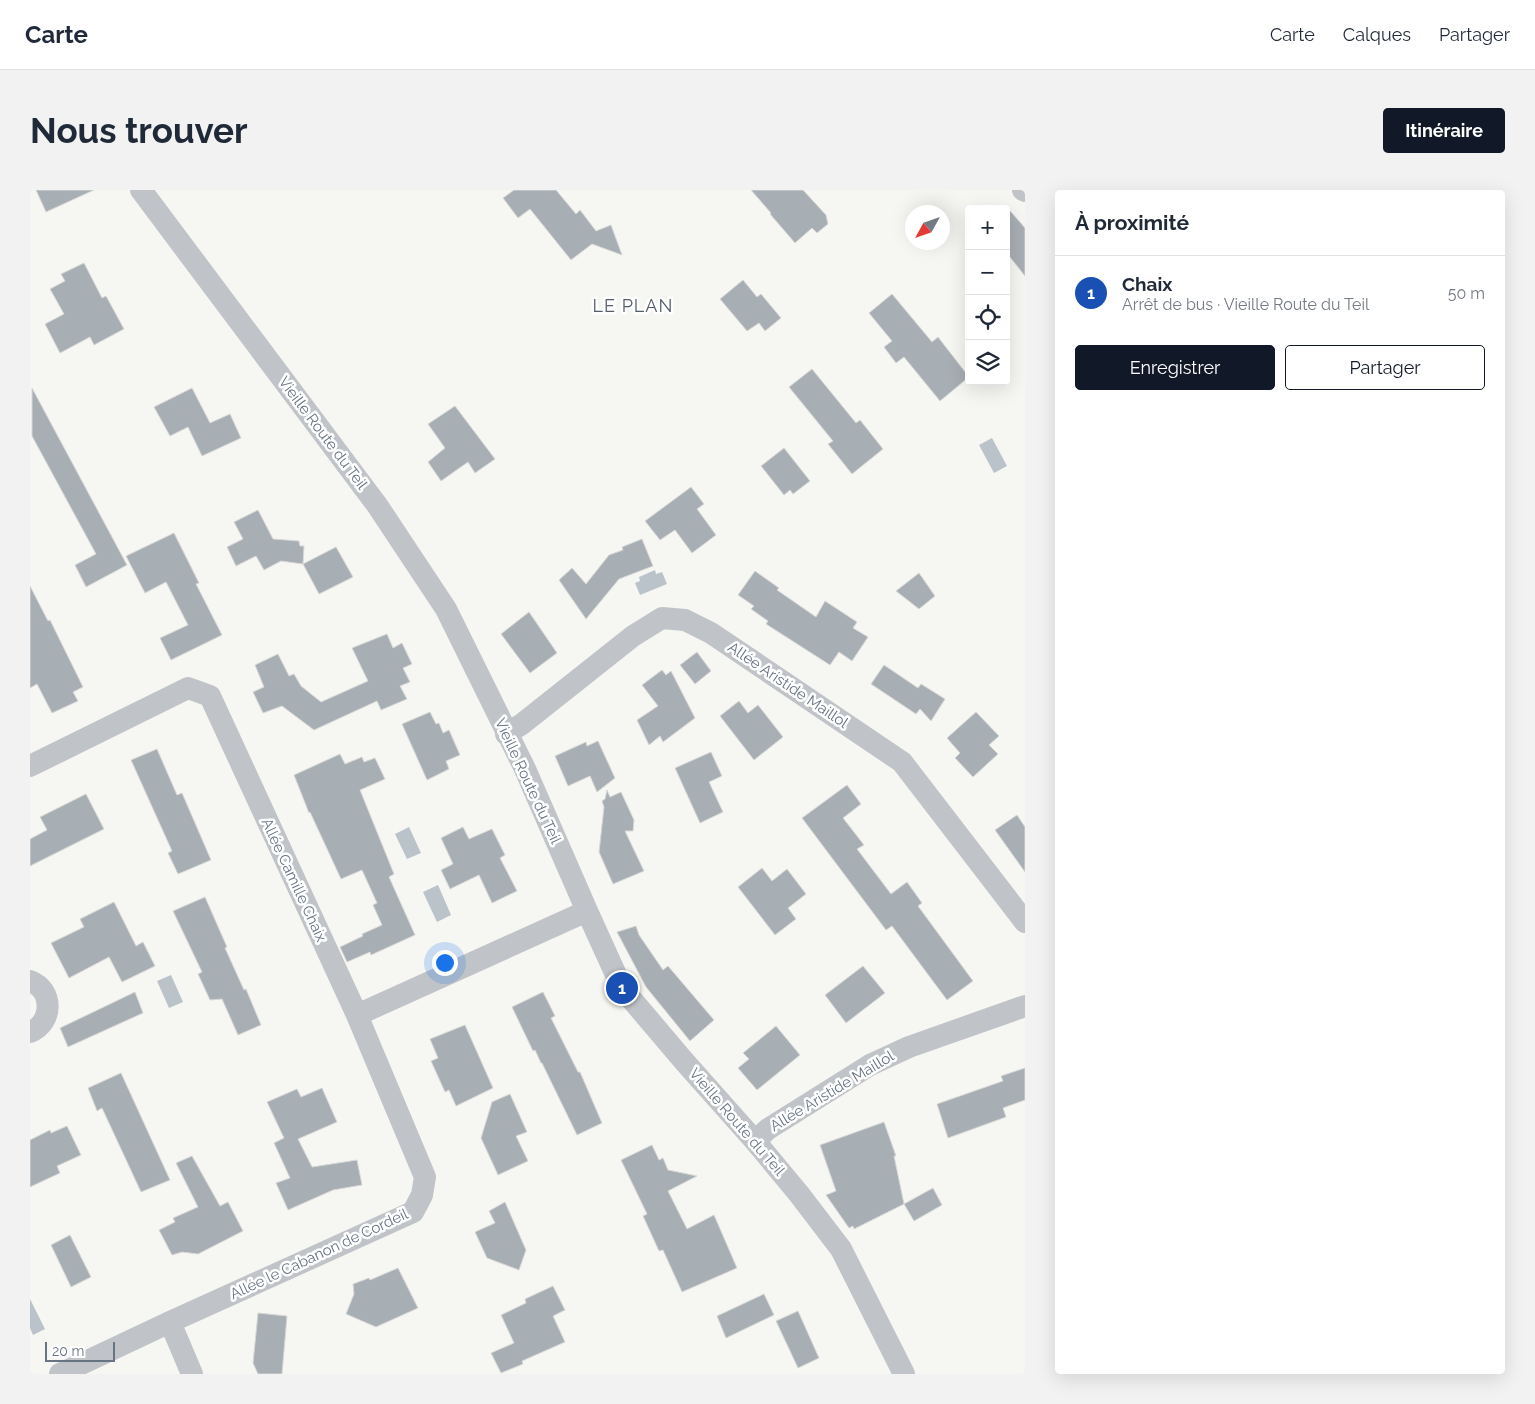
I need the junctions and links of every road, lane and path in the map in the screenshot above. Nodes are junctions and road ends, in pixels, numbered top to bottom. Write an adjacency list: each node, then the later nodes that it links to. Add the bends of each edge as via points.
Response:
1 (141, 190): 2 (street, Vieille Route du Teil, via 378,505 446,609)
2 (506, 734): 4 (street, Vieille Route du Teil, via 525,769); 5 (street, Allée Aristide Maillol, via 633,636 662,618 685,620 711,633 902,762)
3 (30, 766): 8 (street, Allée Camille Chaix, via 188,688 210,696)
4 (587, 911): 8 (street); 10 (street, Vieille Route du Teil, via 622,988)
5 (1025, 922)
6 (30, 981): 9 (street, via 42,989 48,1007 42,1024)
7 (1025, 1006): 10 (street, Allée Aristide Maillol, via 909,1047 870,1065)
8 (357, 1015): 11 (street, Allée le Cabanon de Cordeil, via 425,1178 422,1195 413,1212)
9 (30, 1032)
10 (755, 1140): 14 (street, Vieille Route du Teil, via 841,1249)
11 (170, 1322): 12 (street, Allée le Cabanon de Cordeil); 13 (street)
12 (60, 1374)
13 (192, 1374)
14 (904, 1374)

